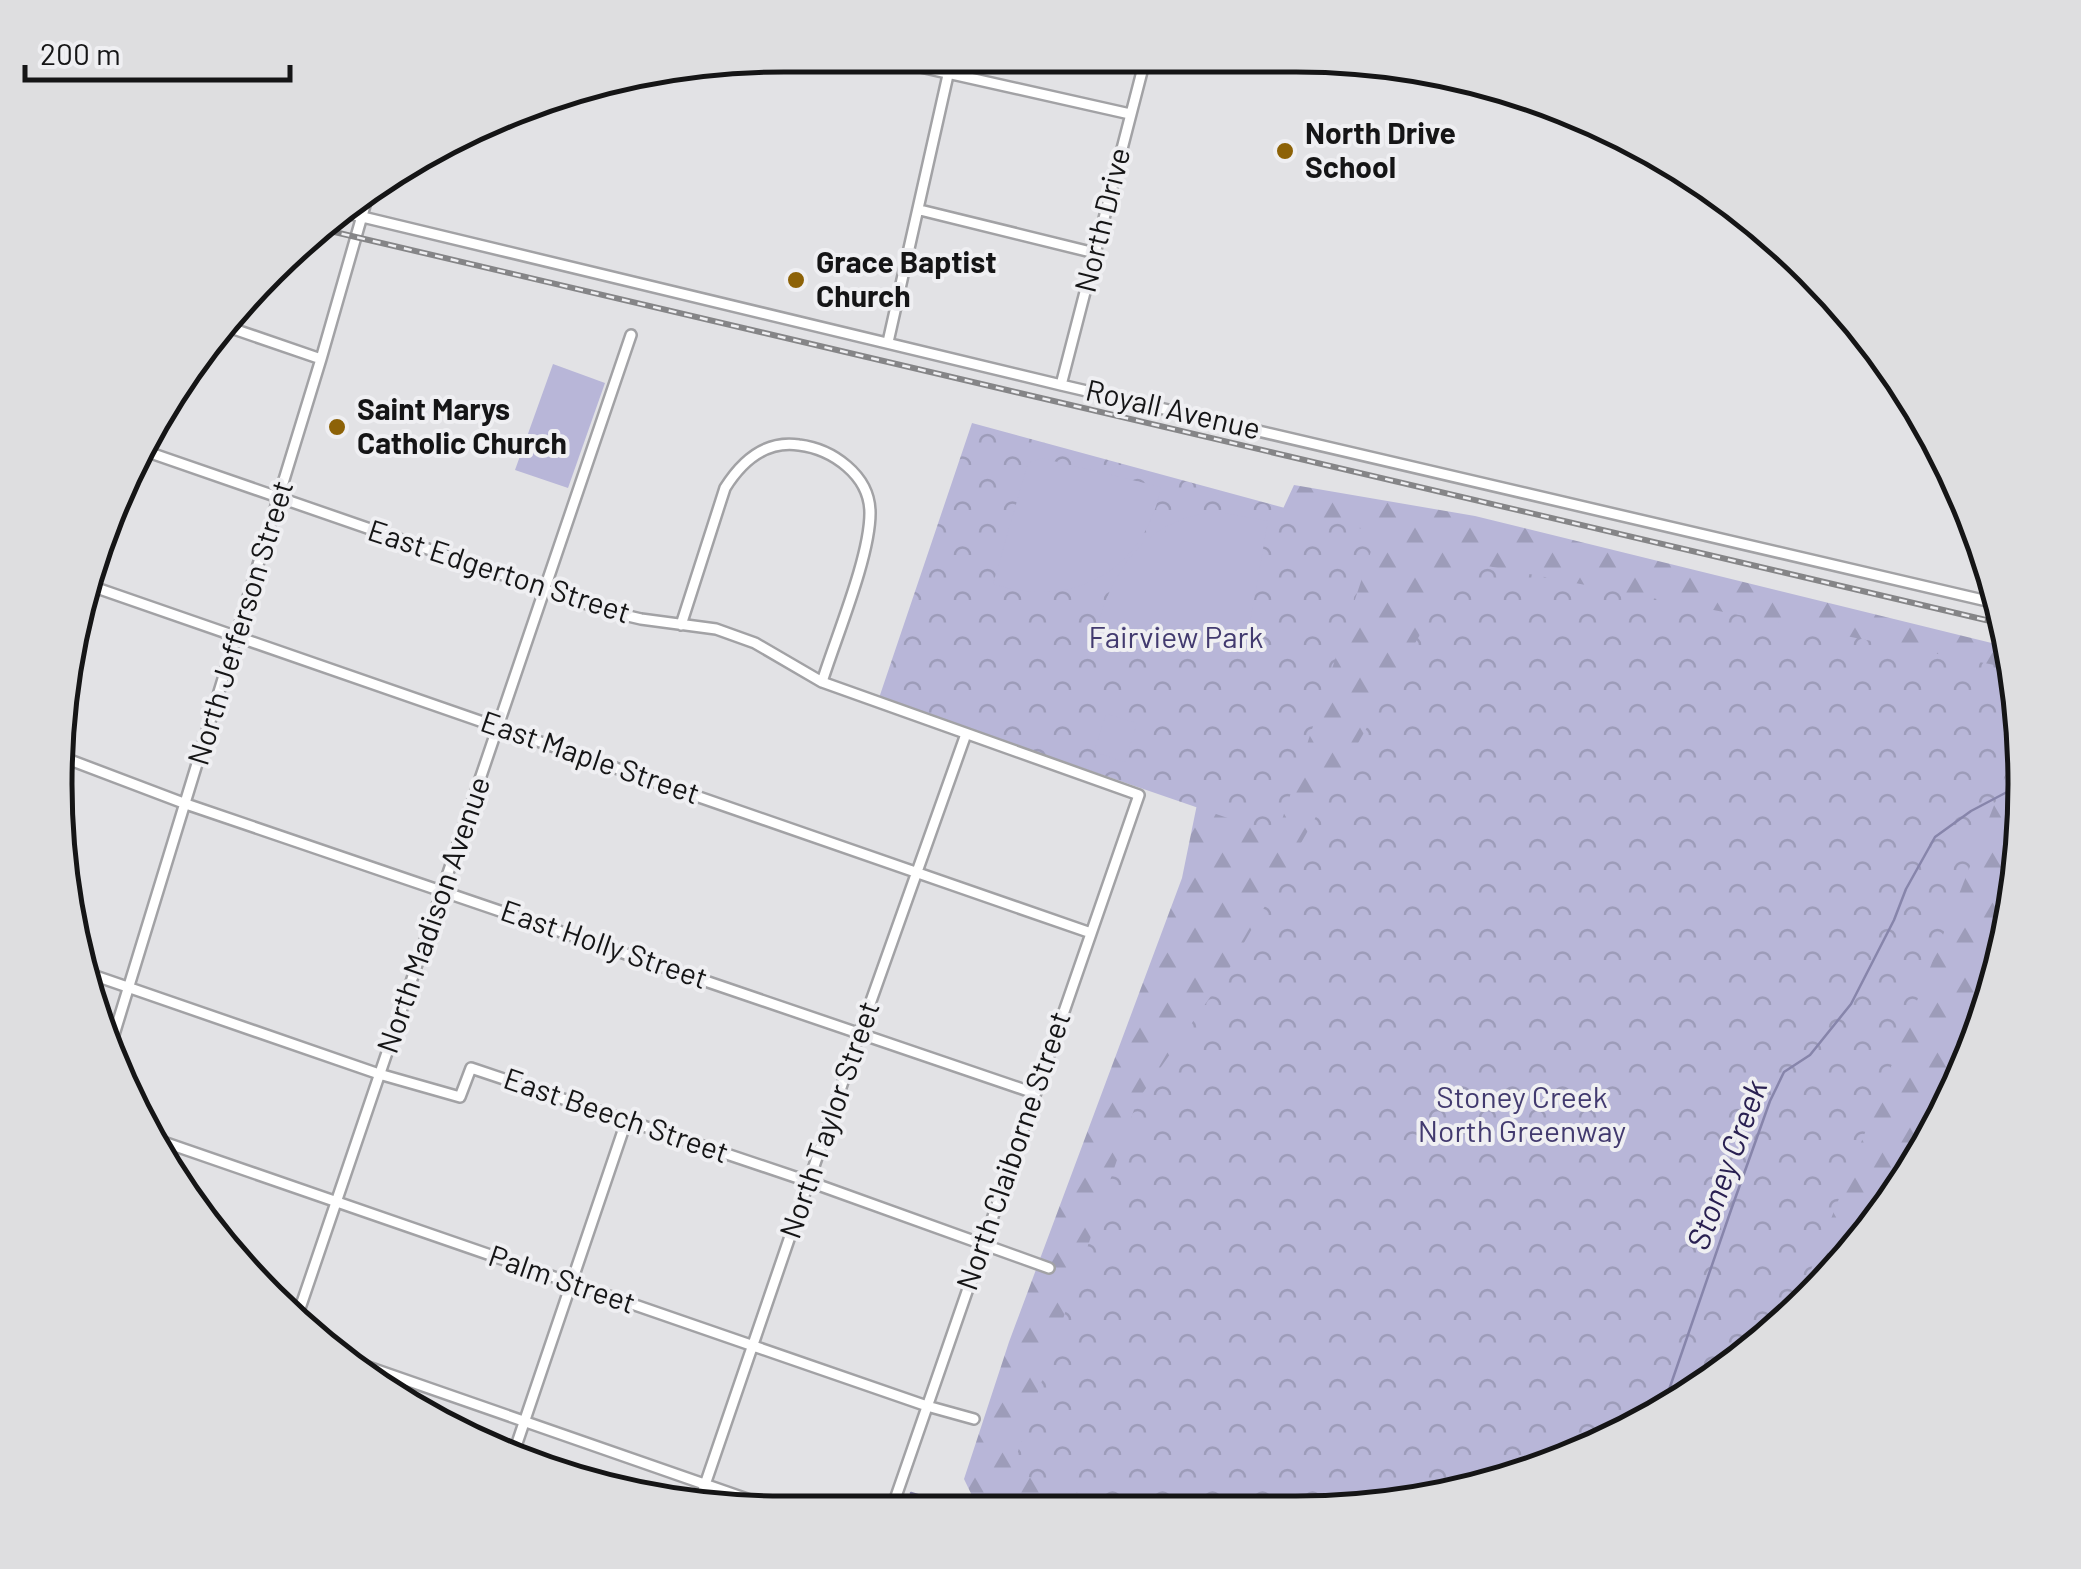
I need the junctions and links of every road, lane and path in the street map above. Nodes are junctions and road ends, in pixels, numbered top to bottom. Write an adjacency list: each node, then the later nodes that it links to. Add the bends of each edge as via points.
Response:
1 (936, 72): 3 (street)
2 (1142, 72): 4 (street, North Drive)
3 (948, 75): 4 (street); 6 (street)
4 (1130, 114): 9 (street, North Drive)
5 (365, 210): 8 (street, North Jefferson Street)
6 (920, 210): 9 (street); 12 (street)
7 (357, 216): 8 (street, Royall Avenue)
8 (363, 217): 12 (street, Royall Avenue); 13 (street, North Jefferson Street)
9 (1095, 254): 14 (street, North Drive)
10 (237, 330): 13 (street)
11 (631, 336): 18 (street, North Madison Avenue)
12 (888, 342): 14 (street, Royall Avenue)
13 (321, 359): 16 (street, North Jefferson Street)
14 (1061, 385): 19 (street, Royall Avenue)
15 (154, 454): 16 (street, East Edgerton Street)
16 (280, 498): 18 (street, East Edgerton Street); 21 (street, North Jefferson Street)
17 (100, 589): 21 (street, East Maple Street)
18 (547, 589): 20 (street, East Edgerton Street, via 607,611); 23 (street, North Madison Avenue)
19 (1984, 600)
20 (681, 625): 22 (street, East Edgerton Street, via 716,628 755,643); 22 (street, via 725,488 738,468 784,442 810,446 839,458 856,476 870,510)
21 (236, 637): 23 (street, East Maple Street); 27 (street, North Jefferson Street)
22 (822, 682): 24 (street, East Edgerton Street)
23 (499, 726): 28 (street, East Maple Street); 29 (street, North Madison Avenue)
24 (966, 734): 26 (street, East Edgerton Street); 28 (street, North Taylor Street)
25 (73, 762): 27 (street, East Holly Street)
26 (1138, 795): 30 (street, North Claiborne Street)
27 (186, 804): 29 (street, East Holly Street); 32 (street, North Jefferson Street)
28 (915, 872): 30 (street, East Maple Street); 34 (street, North Taylor Street)
29 (441, 889): 34 (street, East Holly Street); 35 (street, North Madison Avenue)
30 (1091, 933): 36 (street, North Claiborne Street)
31 (99, 977): 32 (street, East Beech Street)
32 (127, 987): 33 (street, North Jefferson Street); 35 (street, East Beech Street)
33 (116, 1028)
34 (860, 1032): 36 (street, East Holly Street); 39 (street, North Taylor Street)
35 (380, 1074): 37 (street, East Beech Street, via 460,1097 471,1068); 40 (street, North Madison Avenue)
36 (1034, 1093): 41 (street, North Claiborne Street)
37 (627, 1119): 39 (street, East Beech Street); 43 (street)
38 (171, 1145): 40 (street, Palm Street)
39 (810, 1182): 41 (street, East Beech Street); 45 (street, North Taylor Street)
40 (335, 1202): 43 (street, Palm Street); 44 (street, North Madison Avenue)
41 (982, 1242): 42 (street, East Beech Street); 47 (street, North Claiborne Street)
42 (1050, 1268)
43 (571, 1283): 45 (street, Palm Street); 49 (street)
44 (301, 1306)
45 (752, 1346): 47 (street, Palm Street); 51 (street, North Taylor Street)
46 (381, 1371): 49 (street)
47 (927, 1406): 48 (street, Palm Street); 54 (street, North Claiborne Street)
48 (974, 1419)
49 (525, 1421): 50 (street); 51 (street)
50 (517, 1444)
51 (705, 1484): 52 (street, North Taylor Street); 53 (street)
52 (703, 1491)
53 (735, 1495)
54 (896, 1496)

